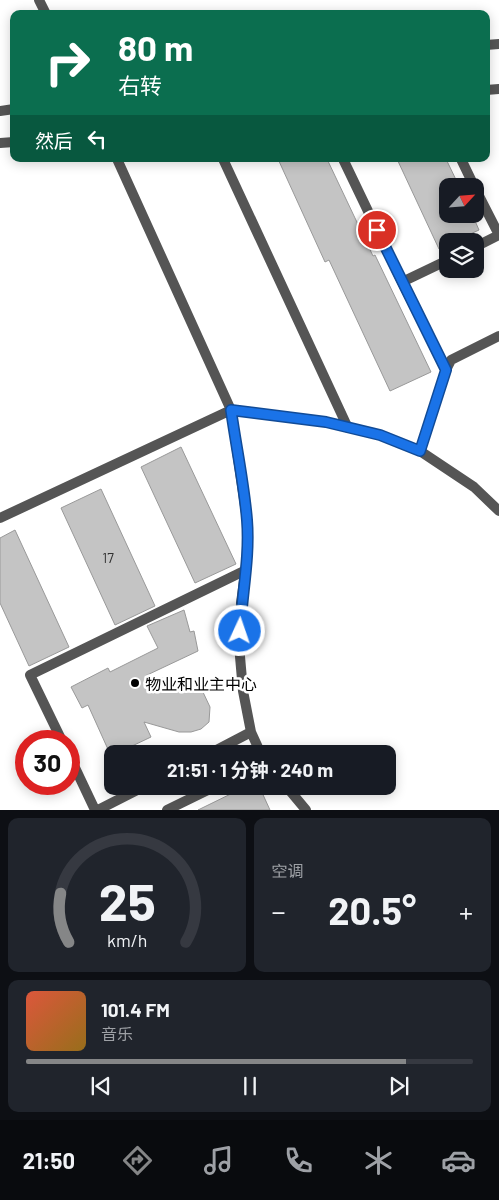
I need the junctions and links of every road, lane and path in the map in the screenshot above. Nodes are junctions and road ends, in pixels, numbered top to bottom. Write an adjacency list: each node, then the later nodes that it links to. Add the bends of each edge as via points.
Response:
1 (118, 162): 13 (street)
2 (223, 162): 14 (street)
3 (344, 162): 10 (street)
4 (462, 162): 5 (street)
5 (470, 178)
6 (484, 205): 7 (street)
7 (499, 235): 8 (street)
8 (484, 242)
9 (439, 264): 10 (street)
10 (402, 282): 12 (street)
11 (499, 336): 12 (street, via 451,360)
12 (446, 370): 15 (street)
13 (231, 410): 14 (street, via 326,422); 17 (street); 18 (street, via 247,520)
14 (348, 428): 15 (street, via 380,435)
15 (420, 451): 16 (street, via 474,487)
16 (499, 511)
17 (0, 518)
18 (246, 570): 19 (street, via 30,675); 20 (street, via 239,645)
19 (57, 730)
20 (251, 732): 21 (street); 22 (street)
21 (226, 745)
22 (257, 745)
23 (80, 777): 28 (street)
24 (127, 795): 28 (street)
25 (198, 795): 29 (street)
26 (293, 795): 27 (street)
27 (303, 808)
28 (97, 810)
29 (167, 810)

